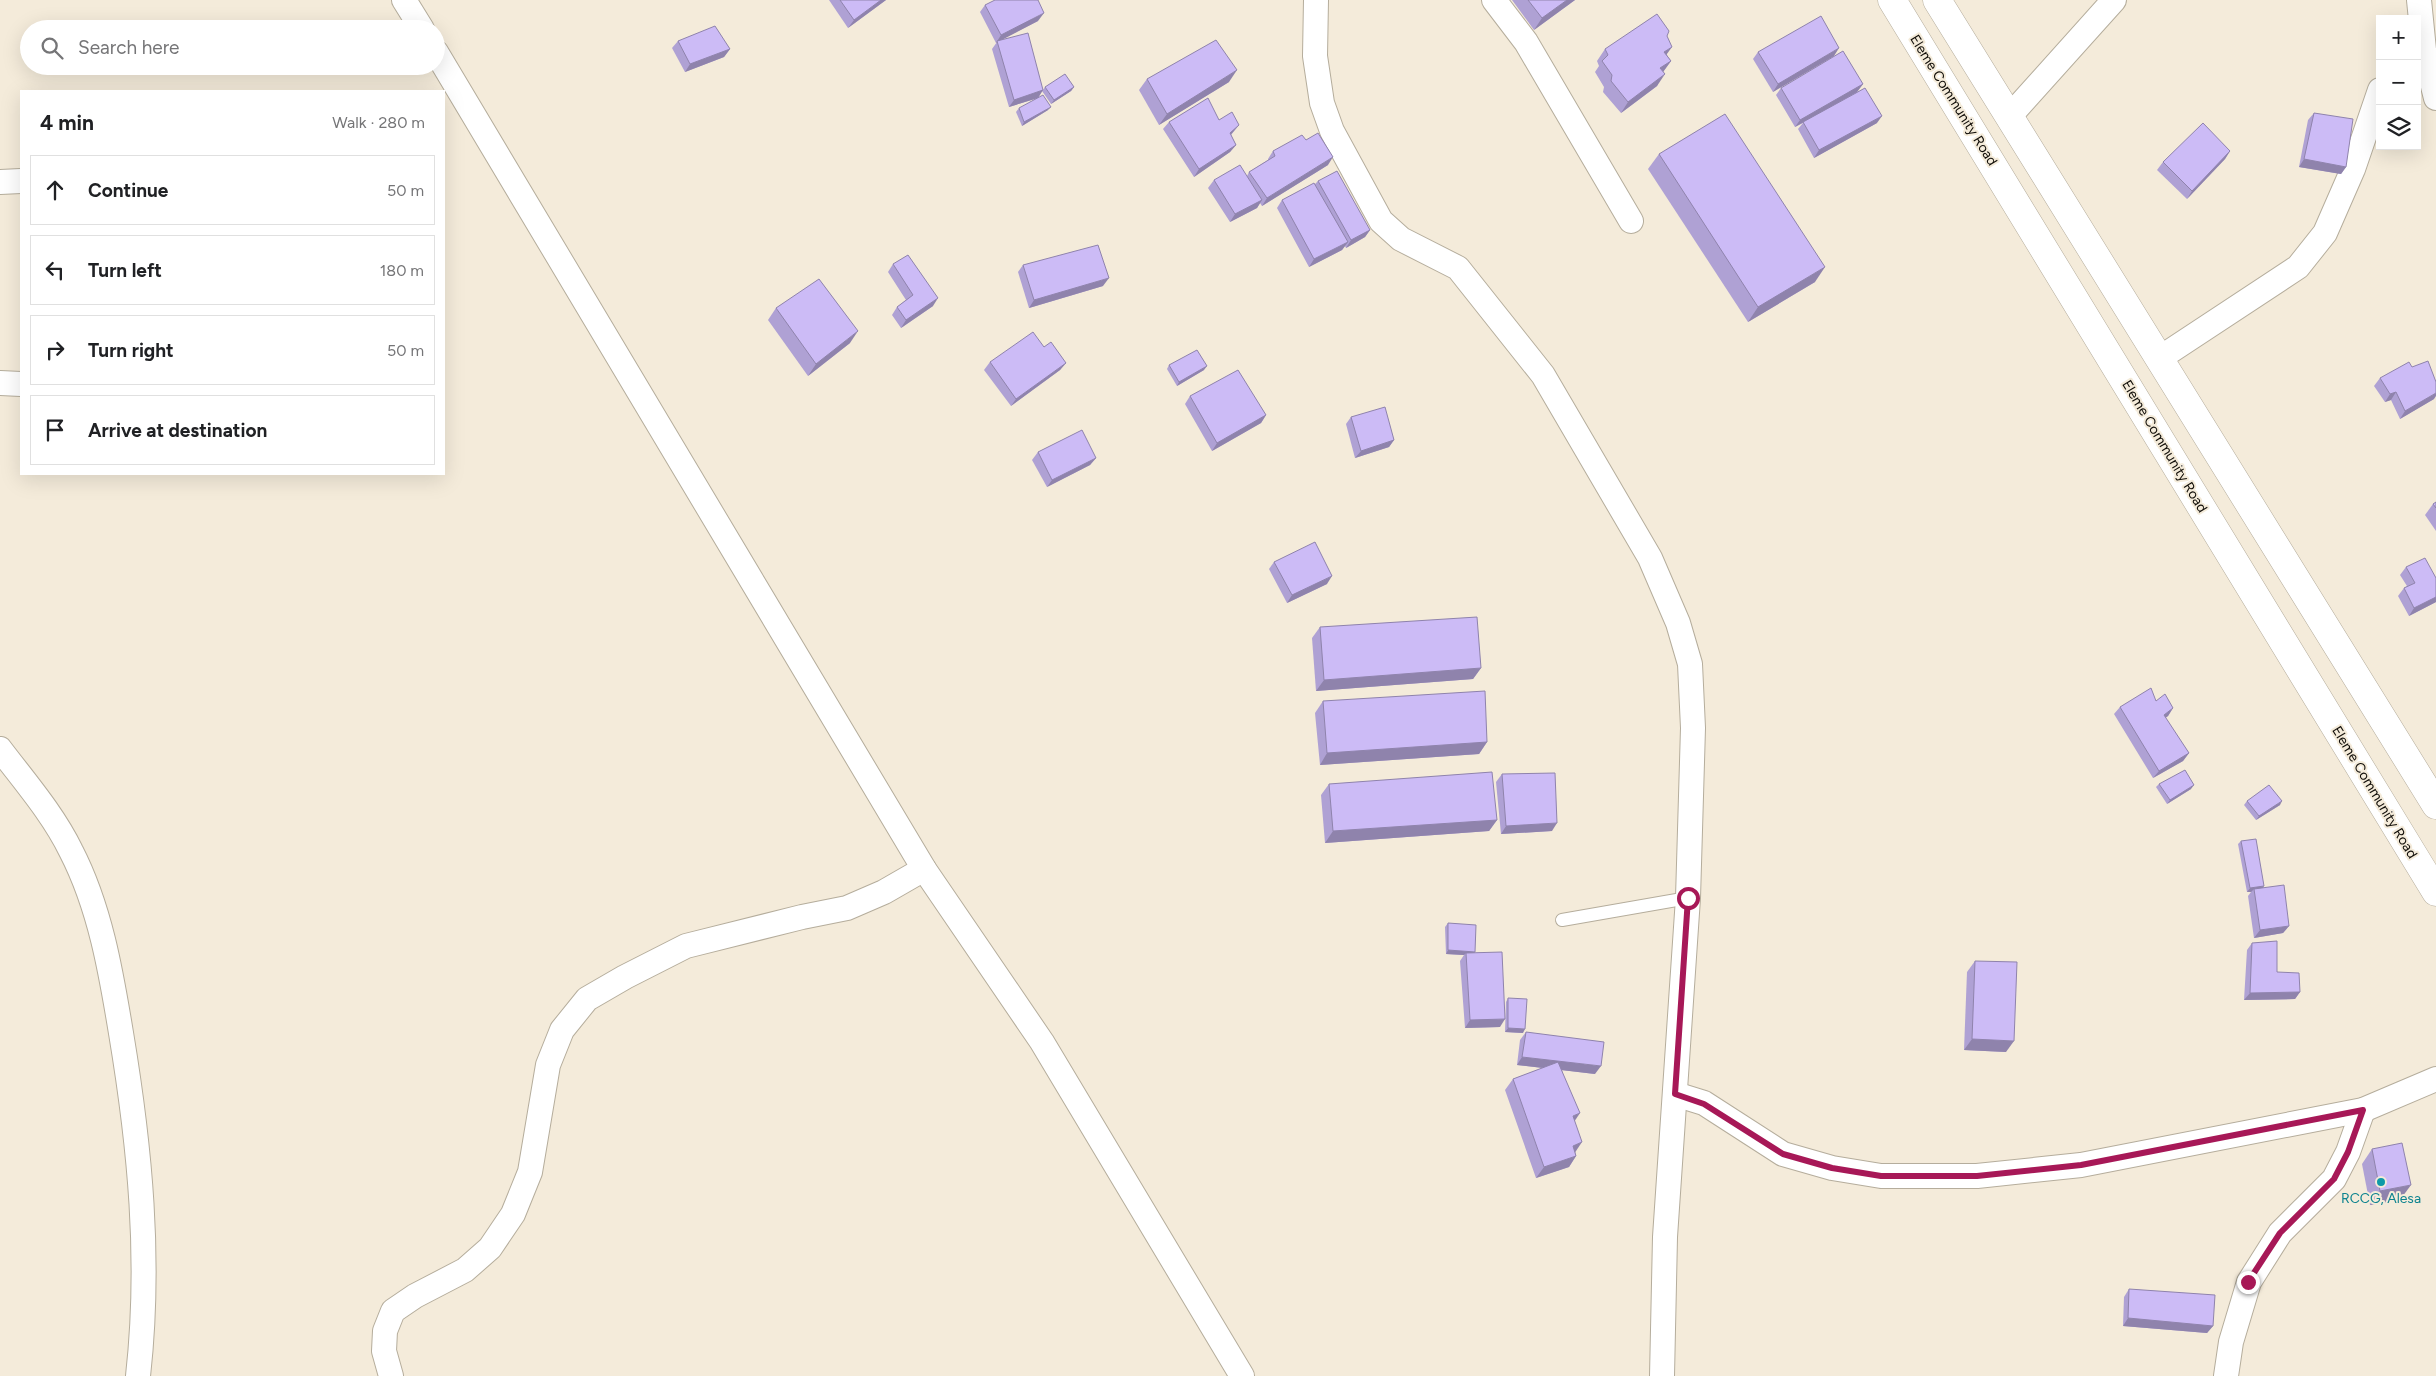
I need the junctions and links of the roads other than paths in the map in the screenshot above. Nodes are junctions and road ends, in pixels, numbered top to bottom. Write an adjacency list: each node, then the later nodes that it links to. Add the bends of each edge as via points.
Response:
1 (404, 0): 10 (street)
2 (1316, 0): 25 (street, via 1315,56 1322,103 1332,131 1381,220 1401,239 1458,268 1542,375 1650,558 1678,623 1690,664 1693,728)
3 (1494, 0): 17 (street, via 1526,42)
4 (1892, 0): 24 (main road, Eleme Community Road)
5 (1936, 0): 14 (main road)
6 (2114, 0): 14 (street)
7 (2414, 0): 9 (street)
8 (2419, 0): 12 (street, via 2424,50)
9 (2408, 15)
10 (416, 20)
11 (448, 85): 23 (street)
12 (2436, 98)
13 (2376, 101): 18 (street, via 2325,233 2298,267)
14 (2010, 117): 18 (main road)
15 (20, 181): 16 (street)
16 (0, 182)
17 (1631, 220)
18 (2160, 358): 22 (main road)
19 (0, 383): 20 (street)
20 (20, 384)
21 (0, 749): 30 (street, via 45,808 72,852 93,905 112,980 135,1119 144,1231)
22 (2436, 805)
23 (924, 869): 31 (street, via 847,908 686,946 587,999 562,1030 548,1066 530,1172 514,1214 490,1248 465,1270 393,1311 385,1332 384,1351); 32 (street, via 1042,1042)
24 (2436, 892)
25 (1688, 898): 26 (lane); 28 (street)
26 (1562, 920)
27 (2436, 1079): 29 (street)
28 (1675, 1094): 29 (street, via 1704,1104 1783,1154 1832,1168 1881,1176 1977,1176 2081,1165); 33 (street, via 1665,1237)
29 (2363, 1110): 34 (street, via 2334,1179 2280,1233 2248,1282 2231,1342)
30 (138, 1376)
31 (391, 1376)
32 (1242, 1376)
33 (1662, 1376)
34 (2226, 1376)

